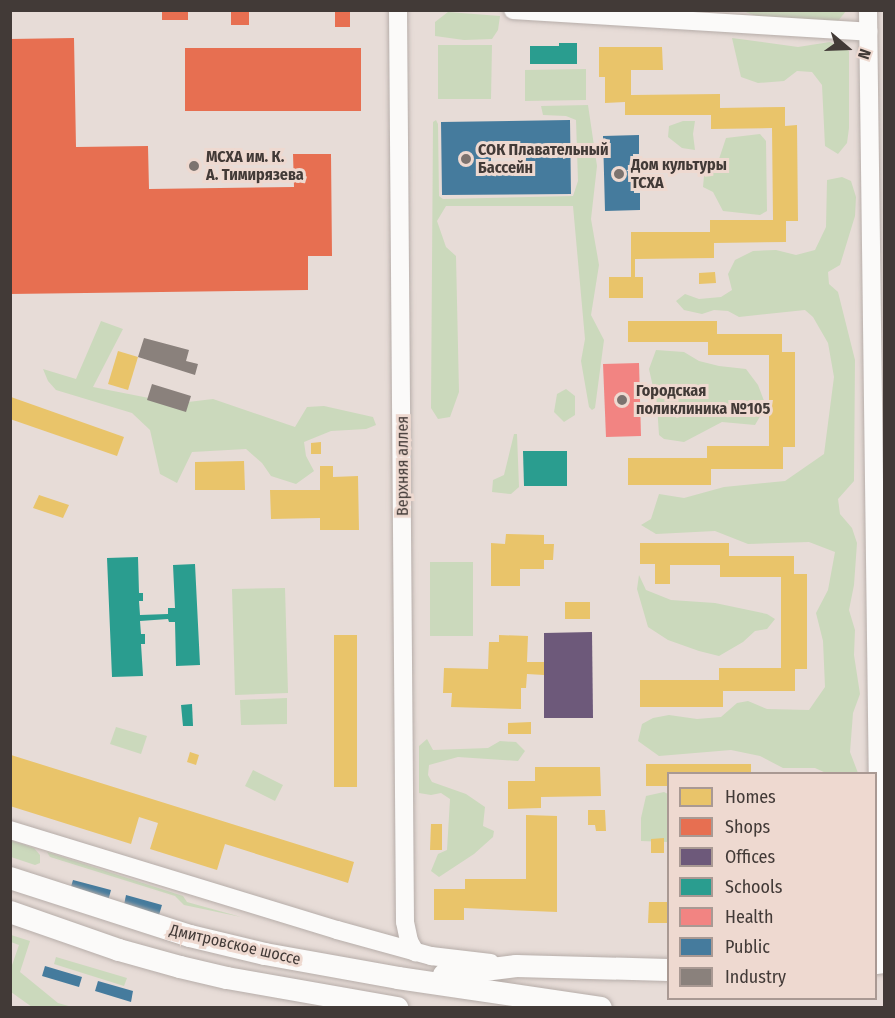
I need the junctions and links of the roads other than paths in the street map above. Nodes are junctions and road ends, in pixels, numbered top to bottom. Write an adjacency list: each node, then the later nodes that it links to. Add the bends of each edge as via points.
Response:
1 (398, 10): 8 (street, Верхняя аллея)
2 (513, 10): 4 (street)
3 (868, 10): 4 (street)
4 (868, 32): 11 (street)
5 (10, 830): 9 (street)
6 (10, 878): 14 (main road, Дмитровское шоссе, via 190,936)
7 (10, 912): 15 (main road, Дмитровское шоссе, via 180,967)
8 (405, 922): 9 (street, via 402,934); 10 (street, Верхняя аллея)
9 (391, 945): 10 (street)
10 (415, 952): 12 (street)
11 (880, 954)
12 (516, 966): 13 (main road); 14 (main road, via 474,974)
13 (667, 970)
14 (398, 978): 17 (main road, Дмитровское шоссе)
15 (352, 1004): 16 (main road, Дмитровское шоссе)
16 (397, 1008)
17 (601, 1008)

